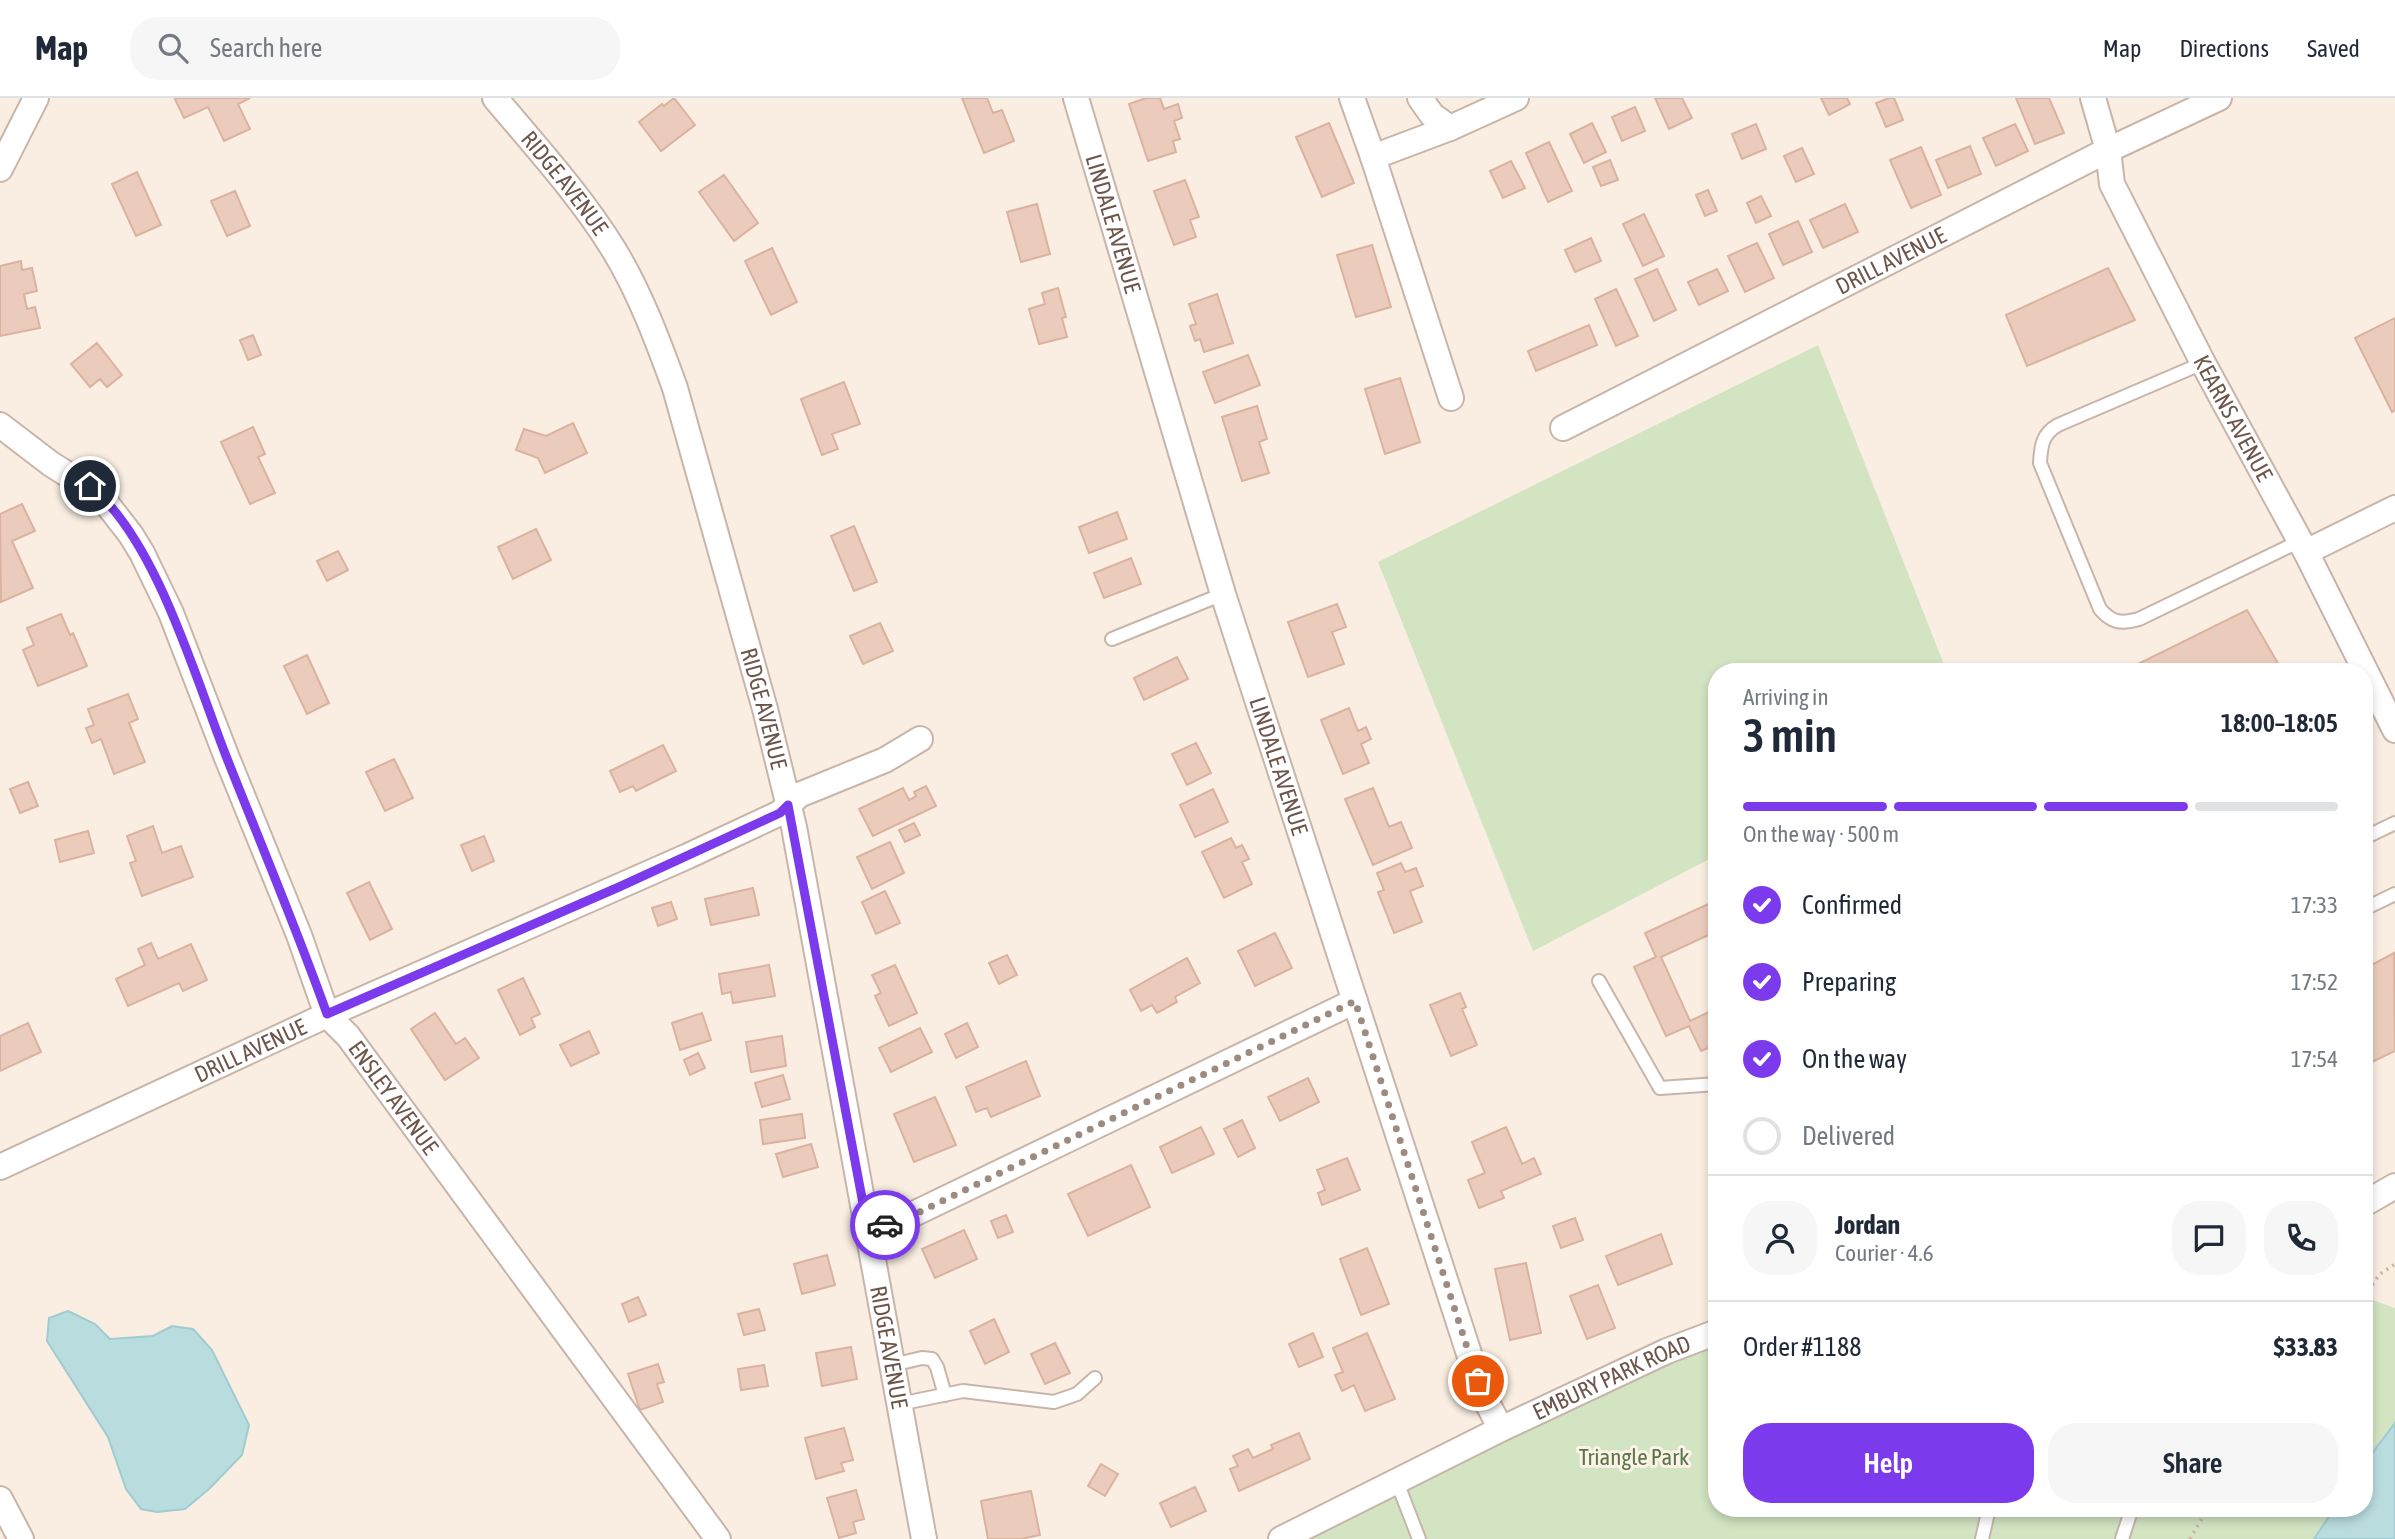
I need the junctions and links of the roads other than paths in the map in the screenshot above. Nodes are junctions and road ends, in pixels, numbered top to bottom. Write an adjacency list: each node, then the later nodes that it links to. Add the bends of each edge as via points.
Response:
1 (36, 98): 12 (street)
2 (495, 98): 25 (street, RIDGE AVENUE, via 582,203 615,251 657,337 683,414)
3 (1076, 98): 19 (street, LINDALE AVENUE)
4 (1352, 98): 11 (street)
5 (1420, 98): 9 (street)
6 (1516, 98): 9 (street)
7 (2093, 98): 10 (street, KEARNS AVENUE)
8 (2219, 98): 10 (street, DRILL AVENUE)
9 (1450, 128): 11 (street)
10 (2108, 150): 13 (street, KEARNS AVENUE, via 2112,184); 16 (street, DRILL AVENUE)
11 (1373, 158): 14 (street)
12 (0, 169)
13 (2203, 363): 18 (street, KEARNS AVENUE); 18 (lane, via 2058,425 2043,439 2040,463 2100,609 2123,624)
14 (1451, 398)
15 (0, 425): 32 (street, ENSLEY AVENUE, via 100,495 142,553 171,613)
16 (1563, 428)
17 (2395, 508): 18 (street)
18 (2303, 547): 21 (street, KEARNS AVENUE)
19 (1223, 594): 20 (lane); 31 (street, LINDALE AVENUE)
20 (1112, 639)
21 (2361, 663)
22 (2373, 686): 23 (street, KEARNS AVENUE)
23 (2395, 730)
24 (920, 740): 25 (street, DRILL AVENUE, via 885,760 799,795)
25 (788, 805): 32 (street, DRILL AVENUE, via 688,856); 37 (street, RIDGE AVENUE)
26 (2395, 822): 27 (lane)
27 (2373, 833)
28 (2395, 894): 29 (lane)
29 (2373, 905)
30 (1599, 981): 33 (lane, via 1660,1088)
31 (1355, 1001): 37 (street, via 899,1222); 43 (street, LINDALE AVENUE, via 1473,1366)
32 (327, 1014): 34 (street, DRILL AVENUE); 49 (street, ENSLEY AVENUE, via 348,1036)
33 (1708, 1085)
34 (0, 1167)
35 (2395, 1186): 36 (street)
36 (2373, 1199)
37 (868, 1230): 39 (street, RIDGE AVENUE)
38 (1708, 1335): 43 (street, EMBURY PARK ROAD)
39 (892, 1365): 41 (lane, via 932,1359); 42 (street, RIDGE AVENUE)
40 (1095, 1378): 41 (lane, via 1077,1394 1054,1402 963,1391)
41 (945, 1395): 42 (lane)
42 (900, 1404): 50 (street, RIDGE AVENUE)
43 (1501, 1429): 44 (street, EMBURY PARK ROAD)
44 (1397, 1482): 51 (street, EMBURY PARK ROAD); 52 (lane)
45 (0, 1499): 48 (street)
46 (1987, 1517): 53 (lane)
47 (2129, 1517): 54 (lane)
48 (21, 1539)
49 (718, 1539)
50 (924, 1539)
51 (1281, 1539)
52 (1419, 1539)
53 (1982, 1539)
54 (2122, 1539)

